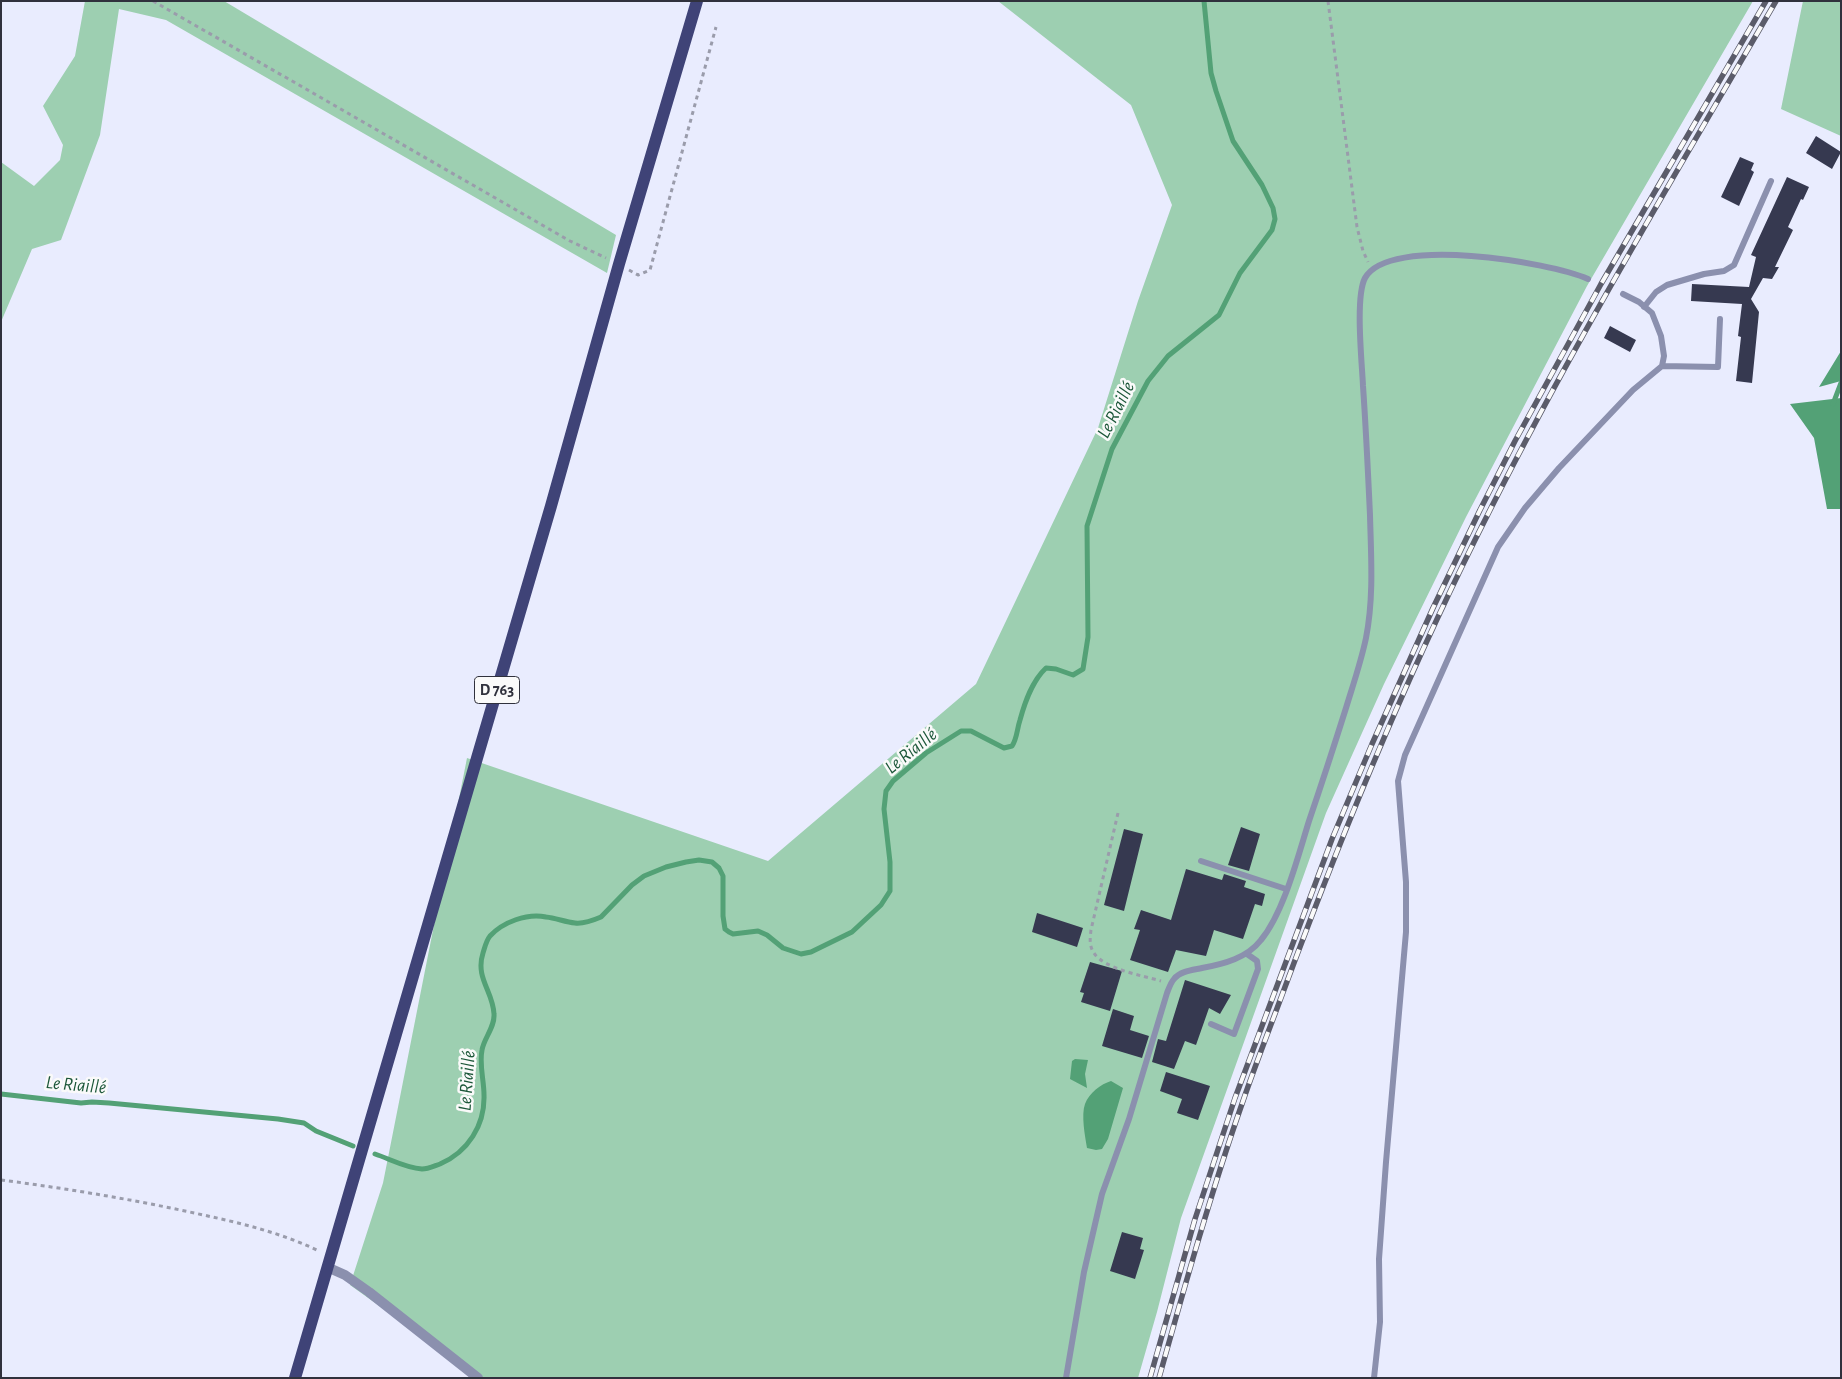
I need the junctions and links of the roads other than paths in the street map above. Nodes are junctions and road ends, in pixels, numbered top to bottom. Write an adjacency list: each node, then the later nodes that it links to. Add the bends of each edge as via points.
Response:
1 (697, 1): 12 (main road, D 763)
2 (1771, 181): 5 (lane, via 1734,265 1724,271 1667,285 1656,292)
3 (1588, 279): 9 (lane, via 1557,269 1507,260 1417,255 1396,258 1366,277 1360,330 1371,544 1370,612 1352,688)
4 (1623, 294): 5 (lane)
5 (1644, 307): 7 (lane, via 1652,313 1661,336)
6 (1720, 318): 7 (lane, via 1718,367)
7 (1662, 366): 16 (lane, via 1633,390 1559,468 1524,508 1498,547 1406,755 1398,781 1406,882 1405,956 1385,1172 1379,1259 1380,1322)
8 (1201, 861): 9 (lane)
9 (1286, 889): 10 (lane, via 1275,918 1261,941)
10 (1247, 954): 11 (lane, via 1256,962 1258,969 1234,1034); 15 (lane, via 1226,963 1188,970 1175,977 1164,1002 1129,1119 1102,1194 1084,1272)
11 (1211, 1024)
12 (329, 1262): 13 (main road, D 763); 14 (street)
13 (295, 1378)
14 (478, 1378)
15 (1066, 1378)
16 (1374, 1378)

